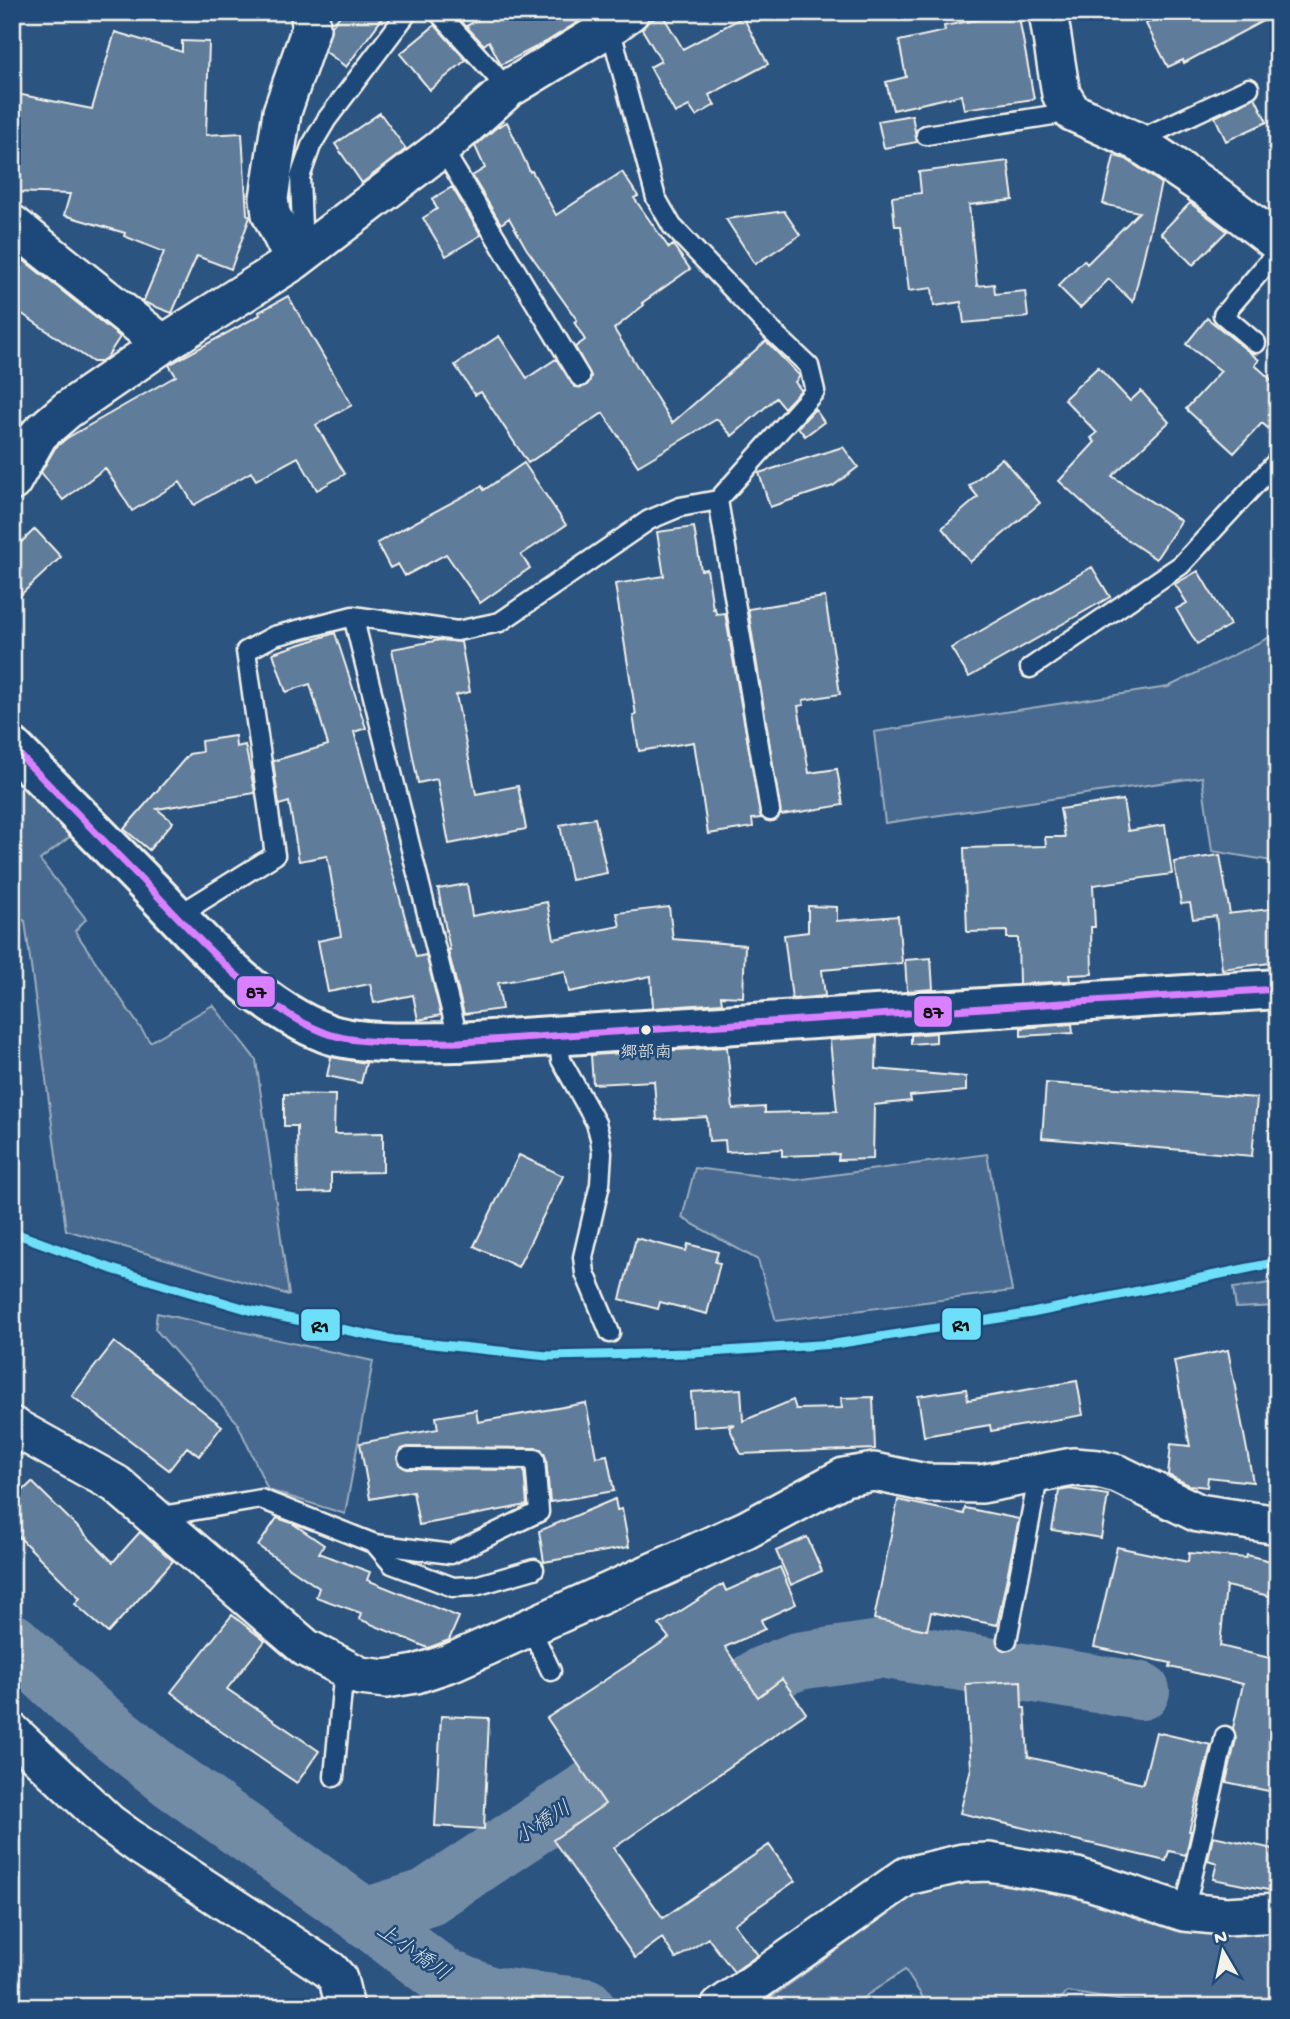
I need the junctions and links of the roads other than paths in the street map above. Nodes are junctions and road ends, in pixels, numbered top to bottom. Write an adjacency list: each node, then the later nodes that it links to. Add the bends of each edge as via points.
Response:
1 (310, 12): 15 (street, via 312,28 282,112 269,198 271,214)
2 (408, 12): 15 (lane, via 311,146 300,177 302,228)
3 (438, 12): 7 (lane)
4 (1048, 12): 8 (street, via 1061,94)
5 (620, 20): 7 (street); 21 (lane, via 656,198 671,226 809,366 815,391)
6 (1249, 88): 10 (lane)
7 (508, 89): 11 (street)
8 (1072, 112): 9 (lane); 10 (street)
9 (926, 135)
10 (1136, 141): 13 (street)
11 (442, 148): 15 (street); 18 (lane)
12 (12, 224): 17 (street)
13 (1278, 243)
14 (1278, 251): 16 (lane, via 1223,315)
15 (294, 261): 17 (street)
16 (1256, 342)
17 (163, 344): 20 (street, via 39,434)
18 (580, 377)
19 (1278, 460): 23 (lane, via 1181,565)
20 (12, 482)
21 (718, 500): 22 (lane, via 680,506 649,520 500,622 457,631); 25 (lane)
22 (353, 616): 26 (lane, via 274,636 246,651 275,855); 29 (lane)
23 (1030, 668)
24 (12, 747): 26 (main road)
25 (770, 811)
26 (177, 916): 29 (main road, via 249,986 290,1016 329,1034 379,1042)
27 (1278, 989): 28 (main road)
28 (558, 1034): 29 (main road); 30 (lane, via 561,1060 600,1138 600,1184 583,1257)
29 (459, 1042)
30 (610, 1333)
31 (12, 1426): 34 (street, via 116,1483)
32 (408, 1458): 36 (lane, via 535,1459 539,1512 450,1554)
33 (1039, 1473): 35 (street, via 1073,1467 1118,1474 1198,1513); 38 (street, via 954,1485 874,1472 845,1477 746,1530); 39 (lane)
34 (156, 1517): 36 (lane, via 261,1499); 40 (street, via 306,1648)
35 (1278, 1525)
36 (375, 1544): 37 (lane, via 392,1564 453,1587 475,1586)
37 (534, 1569)
38 (530, 1627): 40 (street, via 416,1674 386,1679 360,1676); 41 (lane)
39 (1007, 1640)
40 (344, 1668): 44 (lane)
41 (551, 1671)
42 (12, 1732): 47 (street, via 142,1847 330,1970 343,1991)
43 (1225, 1736): 45 (lane)
44 (334, 1777)
45 (1184, 1912): 46 (street, via 1226,1916); 48 (street, via 1077,1877 989,1862 963,1863 907,1876)
46 (1278, 1913)
47 (345, 2007)
48 (720, 2007)

